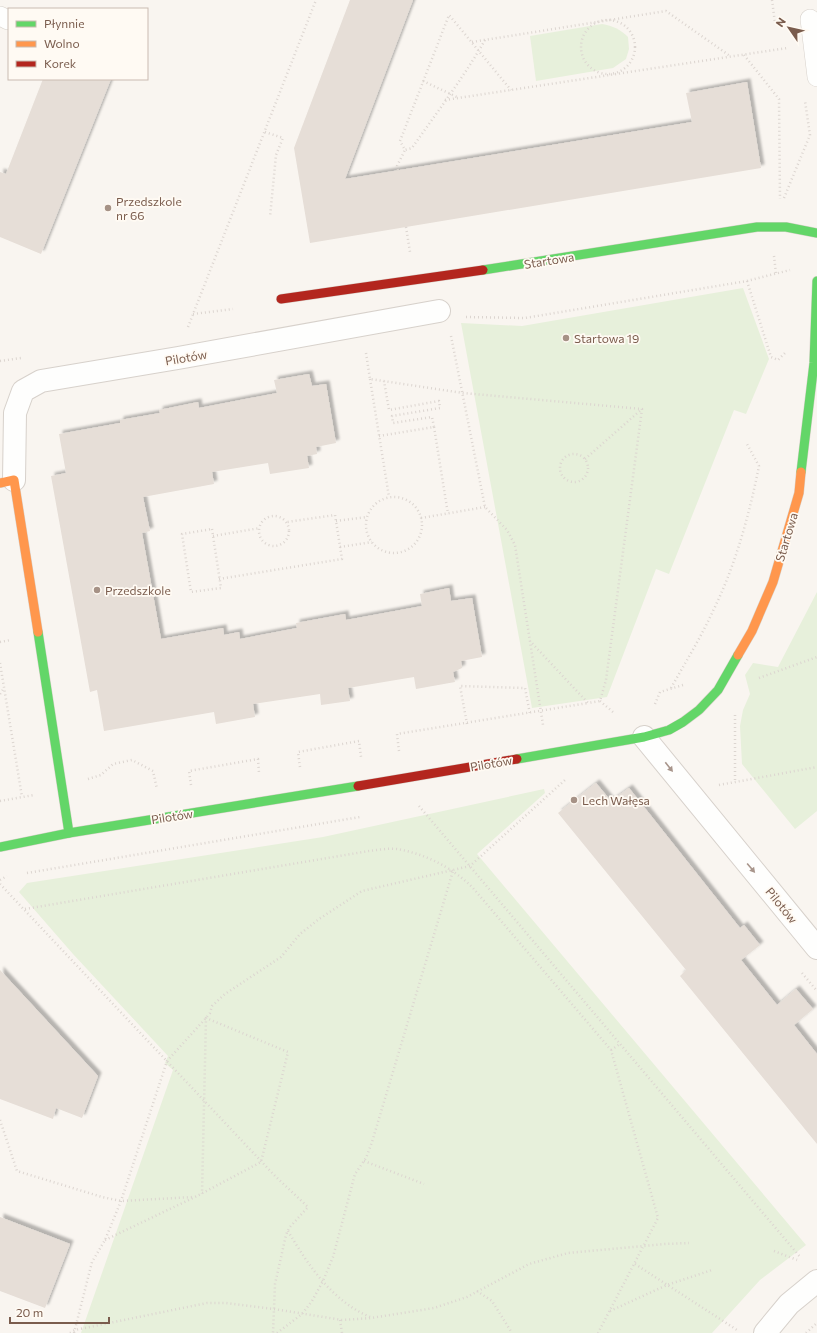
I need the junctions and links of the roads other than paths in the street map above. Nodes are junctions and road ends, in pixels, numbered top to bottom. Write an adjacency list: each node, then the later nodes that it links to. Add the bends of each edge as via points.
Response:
1 (810, 19): 2 (lane)
2 (817, 77)
3 (817, 234): 5 (street, Startowa, via 786,227 757,227)
4 (817, 281): 8 (street, Startowa, via 814,363 799,493 773,582 752,631 718,690 683,722 669,730)
5 (281, 299)
6 (439, 311): 7 (street, Pilotów, via 41,381 23,392 15,413)
7 (7, 481): 9 (street, Pilotów)
8 (644, 737): 9 (street, Pilotów); 11 (street, Pilotów, one-way to 11)
9 (69, 833): 10 (street, Pilotów)
10 (0, 847)
11 (817, 948)
12 (817, 1281): 13 (street, via 789,1304)
13 (765, 1333)

